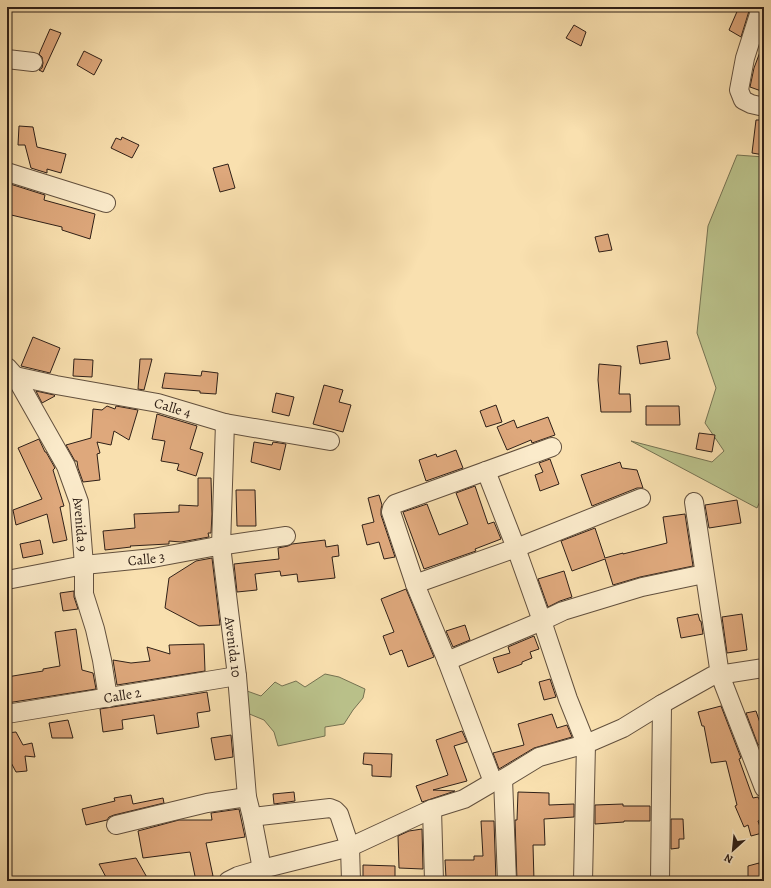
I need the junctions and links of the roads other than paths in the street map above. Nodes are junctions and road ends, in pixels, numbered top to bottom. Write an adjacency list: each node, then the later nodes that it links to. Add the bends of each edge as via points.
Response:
1 (759, 10): 4 (street, via 738,90 743,100)
2 (7, 59): 3 (street)
3 (33, 62)
4 (764, 107)
5 (7, 172): 6 (street)
6 (106, 203)
7 (11, 371): 8 (street, Calle 4, via 56,385 158,403); 17 (street, Avenida 9, via 66,466 79,502)
8 (225, 424): 9 (street, Calle 4); 15 (street, Avenida 10)
9 (330, 441)
10 (552, 447): 11 (street)
11 (486, 471): 16 (street); 20 (street, via 395,504 392,508 391,512)
12 (641, 498): 16 (street)
13 (694, 502): 18 (street)
14 (286, 536): 15 (street, Calle 3)
15 (221, 546): 17 (street, Calle 3, via 153,558); 25 (street, Avenida 10)
16 (516, 548): 20 (street); 21 (street)
17 (84, 565): 19 (street, Calle 3); 26 (street, Avenida 9, via 84,594 95,629)
18 (704, 574): 21 (street, via 642,587 563,611); 24 (street)
19 (7, 580)
20 (416, 584): 22 (street)
21 (542, 621): 22 (street); 29 (street)
22 (447, 661): 30 (street)
23 (764, 668): 24 (street)
24 (720, 675): 27 (street, via 712,676); 31 (street)
25 (237, 676): 26 (street, Calle 2); 32 (street, Avenida 10)
26 (108, 698): 28 (street, Calle 2)
27 (662, 704): 29 (street, via 623,728); 43 (street)
28 (7, 714)
29 (586, 744): 30 (street, via 539,757); 42 (street)
30 (498, 781): 33 (street, via 464,799); 41 (street)
31 (764, 788)
32 (247, 797): 34 (street, Avenida 10); 35 (street, via 207,803)
33 (432, 809): 36 (street); 40 (street)
34 (252, 817): 36 (street, via 330,808 339,814); 37 (street, Avenida 10)
35 (116, 825)
36 (350, 847): 37 (street); 39 (street)
37 (262, 869): 38 (street)
38 (228, 881)
39 (351, 881)
40 (434, 881)
41 (507, 881)
42 (583, 881)
43 (660, 881)

